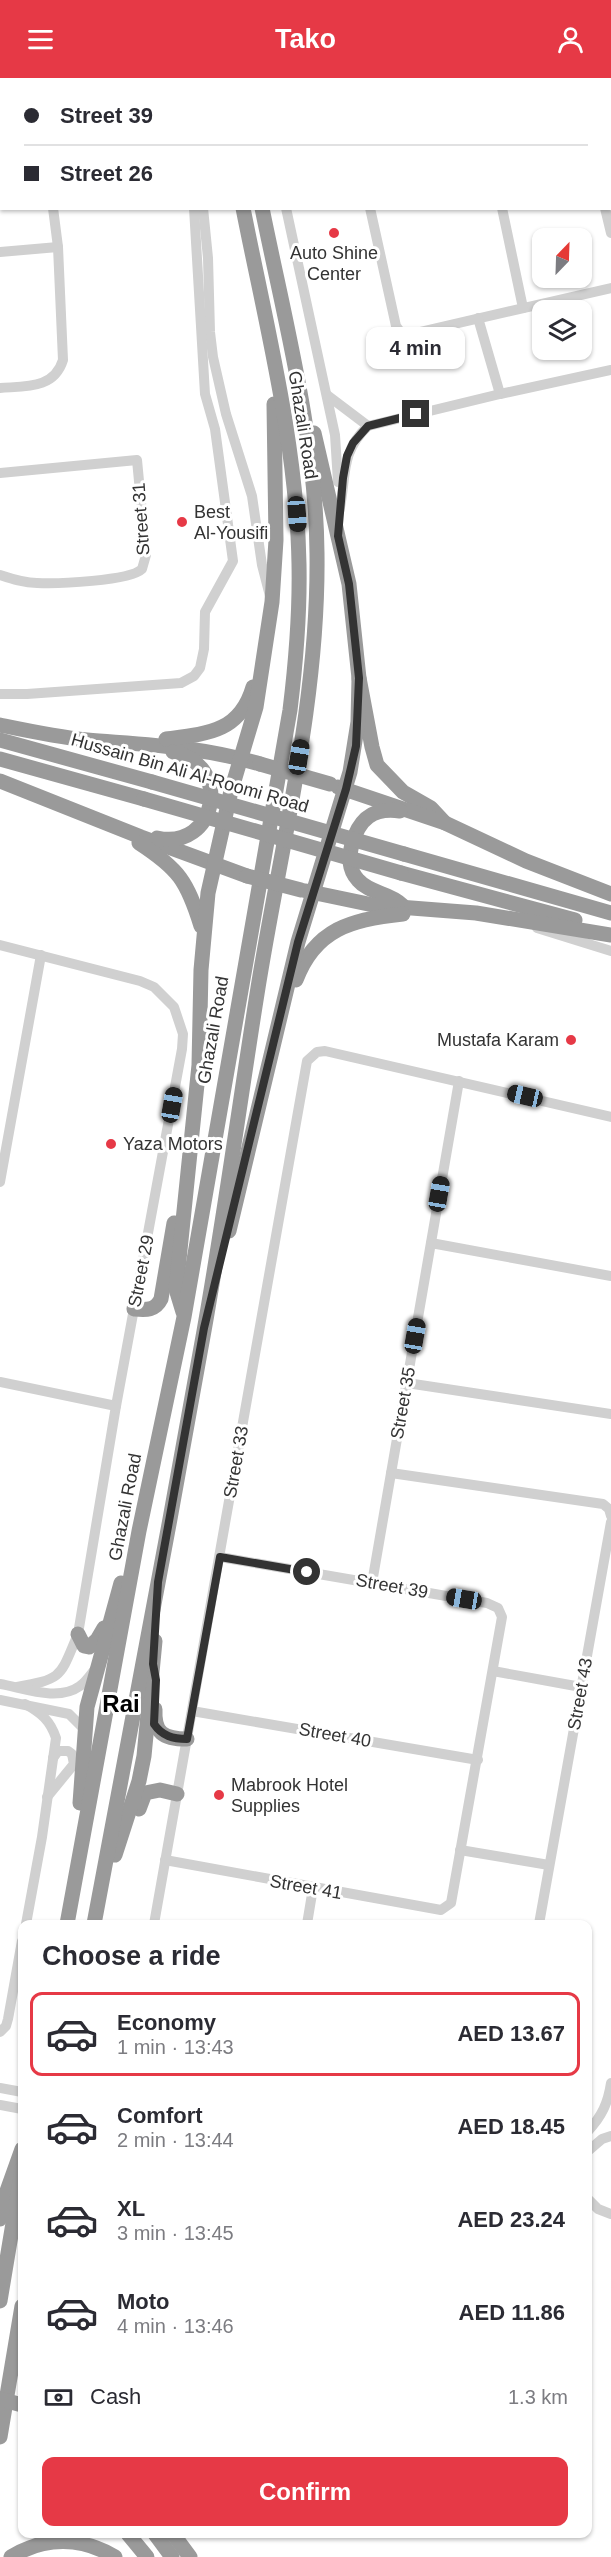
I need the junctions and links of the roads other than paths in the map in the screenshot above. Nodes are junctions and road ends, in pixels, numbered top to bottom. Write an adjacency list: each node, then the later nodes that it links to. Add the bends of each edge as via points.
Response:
1 (53, 210): 11 (street)
2 (194, 210): 30 (street, via 205,394 215,429 233,561 205,612 200,668 190,679 176,684)
3 (203, 210): 27 (street, via 213,357 252,496)
4 (243, 210): 16 (highway, Ghazali Road)
5 (262, 210): 21 (highway, Ghazali Road)
6 (286, 210): 20 (street)
7 (370, 210): 15 (street, via 396,326 401,333)
8 (502, 210): 14 (street)
9 (605, 210): 10 (street)
10 (611, 233)
11 (57, 247): 12 (street); 18 (street, via 63,351 60,368 56,376 40,384)
12 (0, 252)
13 (611, 288): 14 (street)
14 (523, 309): 15 (street)
15 (478, 318): 19 (street)
16 (273, 358): 27 (highway, via 276,540); 61 (highway, Ghazali Road, via 289,442 297,514 300,563 296,661)
17 (611, 370): 19 (street)
18 (0, 388)
19 (500, 394): 22 (street)
20 (327, 395): 22 (street); 24 (street, via 335,435)
21 (302, 401): 25 (highway, via 313,430); 62 (highway, Ghazali Road, via 317,552 313,664)
22 (368, 426): 24 (street, via 347,456)
23 (0, 473): 26 (street, Street 31, via 137,460 146,555 142,569 129,576 52,584)
24 (339, 512): 25 (street)
25 (338, 536): 29 (highway, via 349,584)
26 (0, 576)
27 (272, 602): 28 (highway)
28 (267, 634): 33 (highway, via 250,697 230,723 215,731); 34 (highway, via 258,698)
29 (359, 678): 37 (highway, via 356,746); 38 (highway, via 377,765 404,792 431,808)
30 (0, 694)
31 (0, 725): 33 (highway, via 44,734)
32 (0, 740): 45 (highway, Hussain Bin Ali Al-Roomi Road, bridge)
33 (127, 742): 34 (highway); 39 (highway, via 180,753 193,760 209,782 211,802 203,822 181,838 160,839)
34 (241, 758): 37 (highway, bridge); 40 (highway)
35 (0, 759): 47 (highway, Hussain Bin Ali Al-Roomi Road, bridge)
36 (0, 781): 39 (highway)
37 (346, 789): 38 (highway); 41 (highway)
38 (445, 823): 42 (highway, via 535,865); 43 (highway, via 438,825 391,810 368,817 356,830 349,858 355,876 369,890 394,898)
39 (114, 826): 40 (highway); 48 (highway, via 177,873 191,894)
40 (214, 864): 41 (highway, bridge); 48 (highway)
41 (307, 891): 43 (highway); 53 (highway)
42 (611, 894)
43 (404, 907): 44 (highway)
44 (440, 910): 46 (highway); 53 (highway, via 363,920 324,936 303,963)
45 (611, 913)
46 (511, 917): 49 (highway); 51 (street)
47 (611, 929)
48 (204, 935): 57 (highway, via 199,1065)
49 (611, 935)
50 (0, 945): 52 (street, Street 29)
51 (611, 951)
52 (41, 955): 56 (street); 60 (street, Street 29, via 154,987 174,1007 180,1020 182,1049)
53 (276, 1037): 62 (highway)
54 (459, 1081): 55 (street, Street 33); 58 (street, Street 35); 71 (street, Street 33, via 325,1051 311,1055 304,1068)
55 (611, 1117)
56 (0, 1182)
57 (186, 1186): 60 (highway, via 175,1219 161,1299 150,1310); 61 (highway, via 176,1289)
58 (431, 1243): 59 (street); 64 (street, Street 35)
59 (611, 1276)
60 (134, 1310): 65 (street, Street 29)
61 (184, 1317): 70 (highway, Ghazali Road)
62 (204, 1328): 72 (highway, Ghazali Road)
63 (0, 1382): 65 (street)
64 (406, 1383): 66 (street); 67 (street, Street 35)
65 (116, 1406): 75 (street, Street 29)
66 (611, 1414)
67 (391, 1473): 68 (street, via 603,1504); 73 (street, Street 35)
68 (610, 1513)
69 (611, 1522): 81 (street, Street 43)
70 (139, 1531): 74 (highway); 95 (highway, Ghazali Road)
71 (220, 1557): 73 (street, Street 39); 84 (street, Street 33)
72 (158, 1582): 76 (highway); 96 (highway, Ghazali Road)
73 (372, 1583): 78 (street, Street 39, via 498,1608 502,1617)
74 (111, 1612): 75 (highway, via 93,1645 84,1646); 77 (highway)
75 (78, 1634): 80 (street, Street 29, via 57,1678)
76 (153, 1664): 86 (highway, via 154,1724 164,1734); 92 (highway, via 140,1781)
77 (98, 1666): 80 (street, via 80,1687 68,1691 47,1693); 85 (highway, via 87,1707)
78 (493, 1671): 81 (street); 88 (street, Street 39)
79 (0, 1684): 80 (street)
80 (17, 1687)
81 (581, 1687): 94 (street, Street 43)
82 (0, 1700): 83 (street)
83 (25, 1704): 85 (street, via 69,1714); 87 (street, via 51,1724 56,1738)
84 (192, 1711): 86 (street, Street 33); 88 (street, Street 40)
85 (86, 1731): 95 (highway)
86 (187, 1739): 89 (street, Street 33)
87 (53, 1758): 90 (street); 90 (street, via 58,1751 68,1751 74,1764)
88 (478, 1760): 91 (street, Street 39)
89 (177, 1794): 92 (highway, via 160,1790 145,1793 128,1837); 93 (street, Street 33)
90 (47, 1797): 99 (street)
91 (460, 1850): 94 (street); 98 (street, Street 39)
92 (116, 1851): 96 (highway)
93 (165, 1860): 97 (street, Street 41); 102 (street, Street 33)
94 (549, 1865): 104 (street, Street 43)
95 (74, 1884): 100 (highway, Ghazali Road)
96 (100, 1888): 101 (highway, Ghazali Road)
97 (313, 1888): 98 (street, Street 41); 103 (street)
98 (447, 1908)
99 (27, 1920)
100 (68, 1920)
101 (95, 1920)
102 (155, 1920)
103 (308, 1920)
104 (540, 1920)
105 (18, 1963): 106 (street, via 8,2019)
106 (0, 2032)
107 (611, 2083): 112 (street, via 601,2116)
108 (0, 2088): 109 (street)
109 (18, 2091)
110 (0, 2105): 111 (street)
111 (18, 2108)
112 (592, 2126)
113 (611, 2136): 114 (street)
114 (592, 2148)
115 (18, 2161): 119 (highway)
116 (18, 2193): 120 (highway)
117 (592, 2203): 118 (street)
118 (611, 2214)
119 (0, 2219)
120 (0, 2301)
121 (18, 2330): 124 (highway)
122 (0, 2399): 123 (highway, bridge)
123 (18, 2404)
124 (0, 2436)
125 (131, 2538): 131 (highway)
126 (150, 2538): 132 (highway)
127 (157, 2538): 133 (highway)
128 (176, 2538): 134 (highway)
129 (11, 2557): 130 (highway, via 62,2540 100,2548)
130 (115, 2557)
131 (147, 2557)
132 (163, 2557)
133 (172, 2557)
134 (190, 2557)

